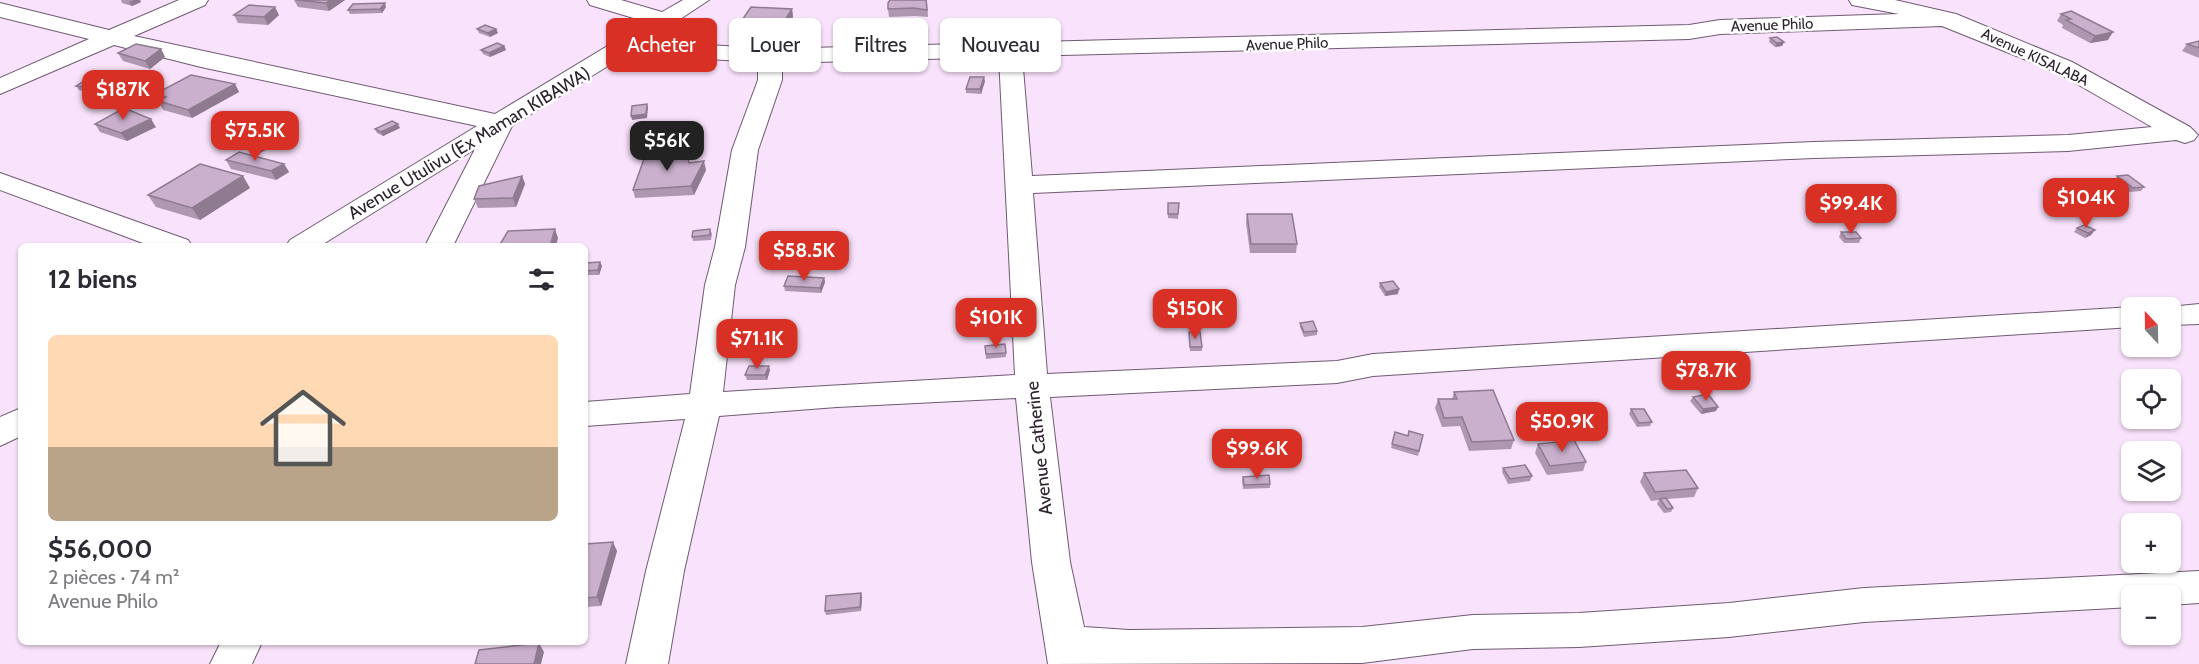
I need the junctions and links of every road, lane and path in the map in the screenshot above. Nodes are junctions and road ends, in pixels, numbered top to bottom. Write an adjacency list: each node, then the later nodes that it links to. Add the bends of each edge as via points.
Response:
1 (197, 0): 9 (street)
2 (598, 0): 6 (street)
3 (698, 0): 7 (street, Avenue Utulivu (Ex Maman KIBAWA))
4 (1860, 0): 8 (street, Avenue KISALABA)
5 (0, 10): 9 (street)
6 (657, 18)
7 (667, 18)
8 (1948, 19): 10 (street, Avenue Philo, via 1720,27 1689,32); 18 (street, Avenue KISALABA, via 2064,67)
9 (117, 38): 16 (street); 17 (street, via 201,60)
10 (1061, 49)
11 (940, 52): 12 (street, Avenue Philo)
12 (821, 55)
13 (606, 59): 17 (street, Avenue Utulivu (Ex Maman KIBAWA))
14 (770, 72): 28 (street, via 746,150 720,285)
15 (1011, 72): 20 (street, Avenue Catherine)
16 (0, 87)
17 (501, 123): 22 (street, Avenue Utulivu (Ex Maman KIBAWA)); 23 (street)
18 (2190, 137): 20 (street)
19 (0, 181): 21 (street)
20 (1019, 185): 27 (street, Avenue Catherine)
21 (170, 243)
22 (305, 243)
23 (441, 243)
24 (2199, 314): 25 (street)
25 (2181, 315)
26 (2121, 318): 27 (street, via 1373,365 1337,372)
27 (1032, 386): 28 (street); 34 (street, Avenue Catherine, via 1051,562)
28 (705, 405): 29 (street); 36 (street)
29 (588, 414)
30 (18, 422): 31 (street)
31 (0, 433)
32 (2199, 587): 34 (street, via 1864,605 1729,620 1579,630 1473,632 1362,645 1129,648)
33 (240, 645): 35 (street)
34 (1068, 653)
35 (231, 664)
36 (647, 664)

